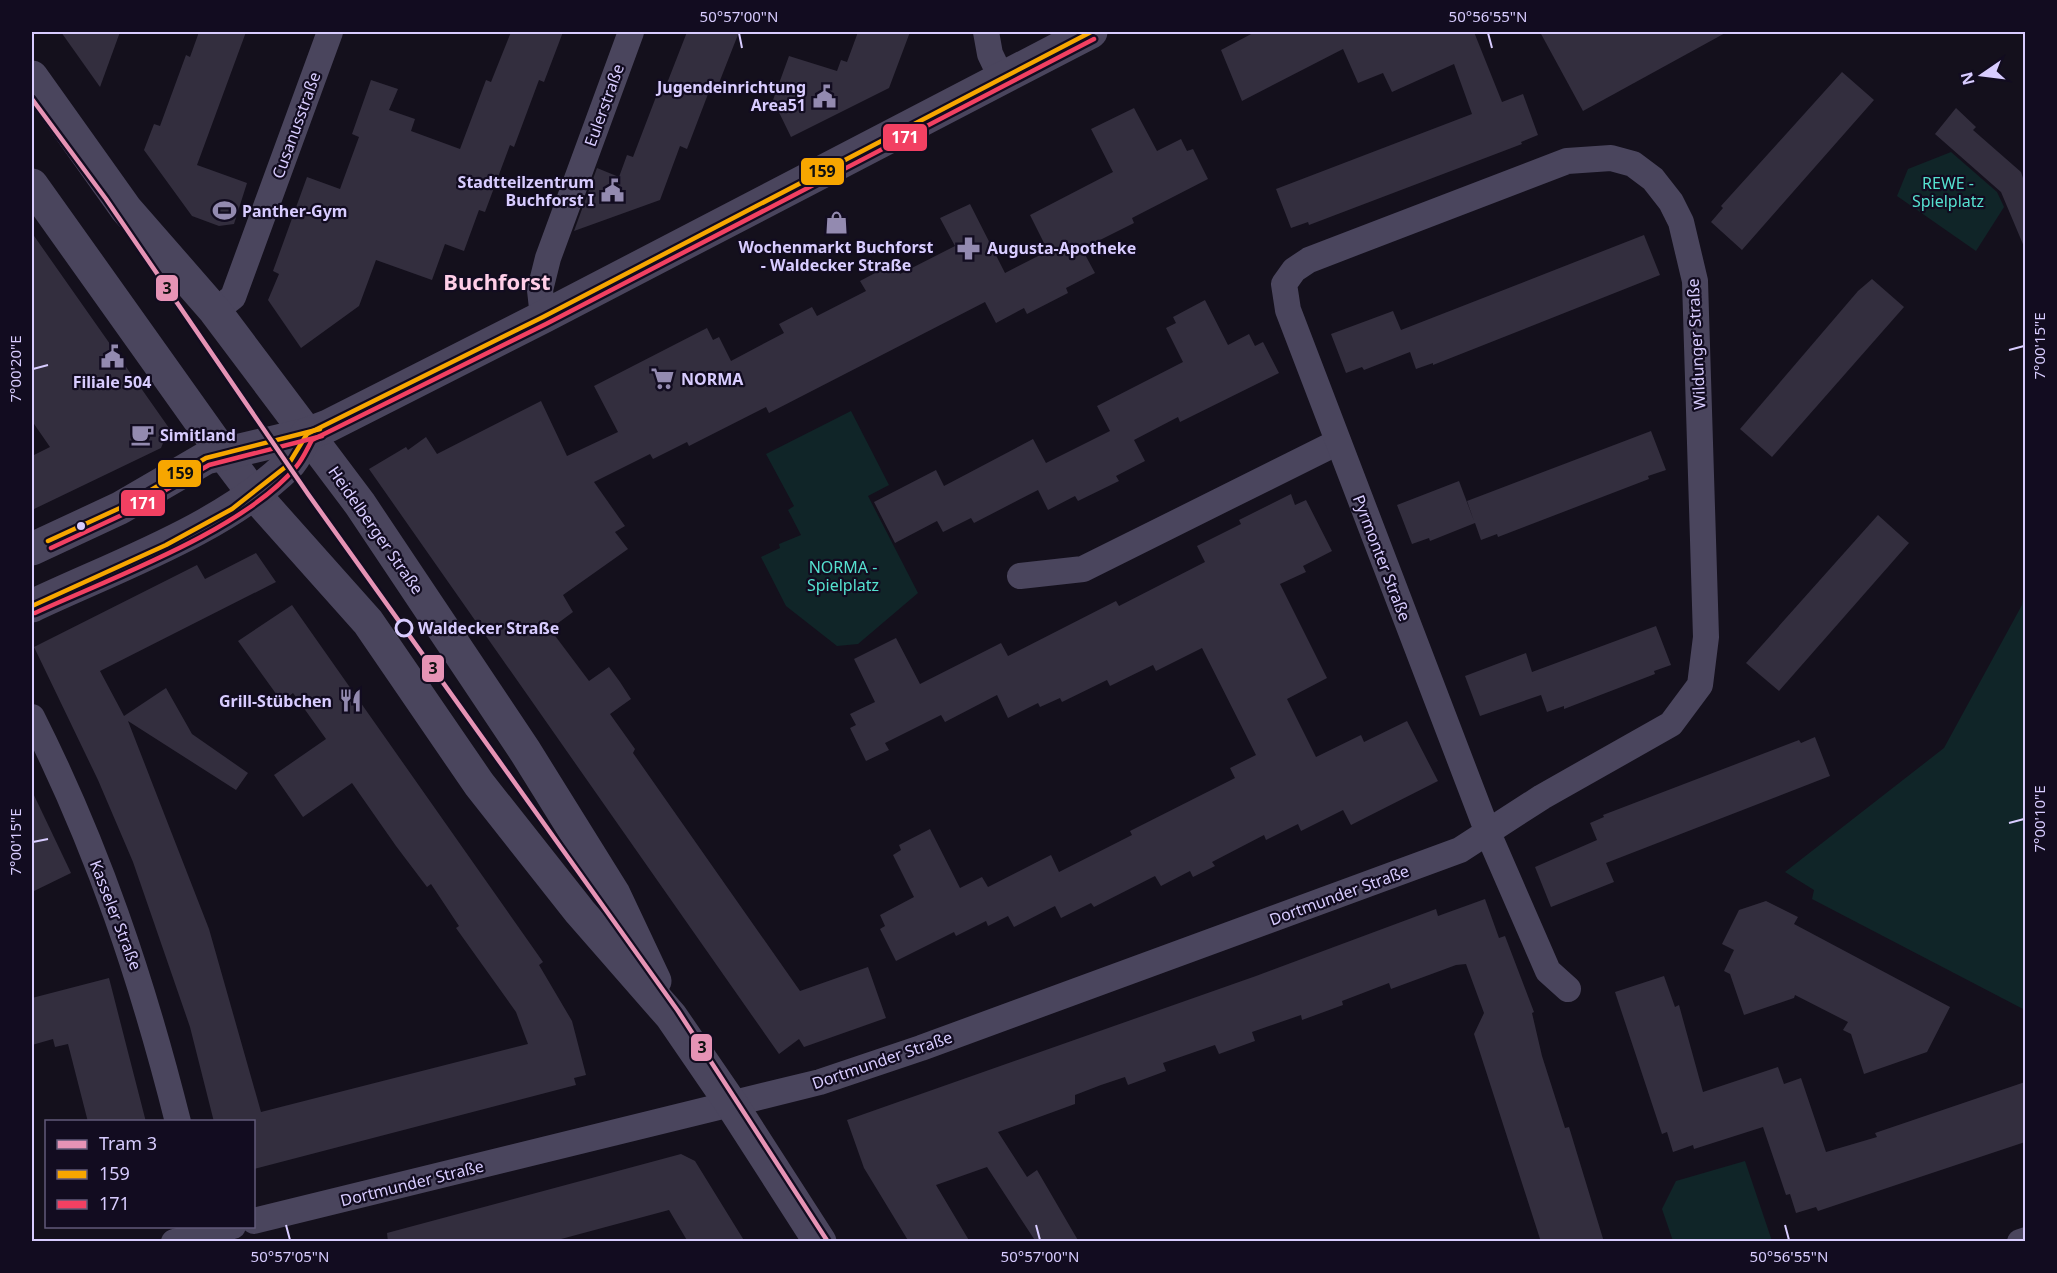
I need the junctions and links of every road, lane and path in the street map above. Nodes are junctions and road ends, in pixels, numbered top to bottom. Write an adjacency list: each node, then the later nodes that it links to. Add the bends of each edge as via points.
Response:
1 (330, 32): 8 (street, Cusanusstraße, via 234,297)
2 (632, 32): 9 (street, Eulerstraße, via 548,258 540,290)
3 (986, 32): 6 (street, via 990,54)
4 (1091, 32): 6 (street)
5 (32, 77): 8 (street, Heidelberger Straße, via 126,209)
6 (1002, 79): 9 (street)
7 (32, 185): 12 (street, Heidelberger Straße)
8 (215, 312): 10 (street, Heidelberger Straße)
9 (543, 317): 10 (street)
10 (307, 434): 12 (street); 13 (street, via 289,464); 20 (street, Heidelberger Straße, via 360,504 525,751 614,894)
11 (1338, 442): 15 (street, via 1083,569); 18 (street, Pyrmonter Straße); 18 (street, Wildunger Straße, via 1285,297 1284,284 1294,270 1310,260 1567,161 1611,158 1633,164 1653,178 1681,222 1695,281 1706,637 1700,685 1671,724)
12 (222, 452): 13 (street, Heidelberger Straße); 14 (street, via 120,508)
13 (253, 494): 16 (street, via 202,527); 20 (street, Heidelberger Straße, via 369,622 479,784 580,912)
14 (32, 549)
15 (1020, 576)
16 (32, 606)
17 (32, 717): 22 (street, Kasseler Straße, via 109,892 141,982)
18 (1488, 832): 19 (street, Pyrmonter Straße, via 1548,970); 21 (street, Dortmunder Straße, via 1449,854 921,1048 820,1082)
19 (1568, 989)
20 (671, 1016): 21 (street, Heidelberger Straße)
21 (732, 1105): 23 (street, Dortmunder Straße); 28 (street, Heidelberger Straße)
22 (177, 1120)
23 (255, 1221)
24 (229, 1228): 25 (street)
25 (206, 1234): 27 (street)
26 (2025, 1240): 29 (street)
27 (174, 1242)
28 (820, 1242)
29 (2020, 1242)

